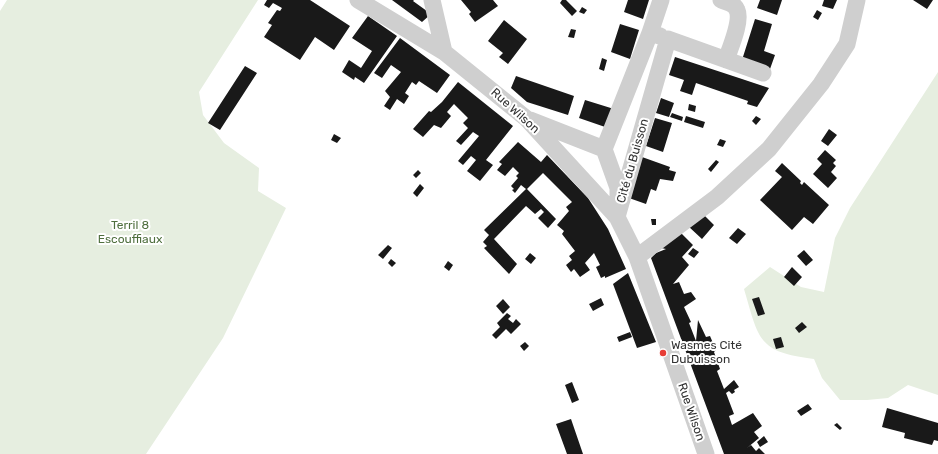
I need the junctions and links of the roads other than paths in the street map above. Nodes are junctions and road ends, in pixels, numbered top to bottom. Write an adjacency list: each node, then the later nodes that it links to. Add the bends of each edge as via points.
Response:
1 (358, 0): 10 (street, Rue Wilson)
2 (432, 0): 10 (street)
3 (661, 0): 8 (street)
4 (721, 0): 7 (street, via 737,9)
5 (746, 0): 7 (street)
6 (857, 0): 16 (street, via 847,44 821,84 769,149 717,197)
7 (739, 20): 11 (street)
8 (650, 33): 9 (street); 14 (street)
9 (668, 39): 11 (street); 15 (street, Cité du Buisson)
10 (444, 52): 13 (street, Rue Wilson)
11 (726, 60): 12 (street)
12 (764, 73)
13 (527, 119): 14 (street); 15 (street, Rue Wilson)
14 (604, 149): 15 (street, Cité du Buisson, via 618,188)
15 (617, 216): 16 (street, Rue Wilson)
16 (637, 257): 17 (street, Rue Wilson)
17 (706, 454)

